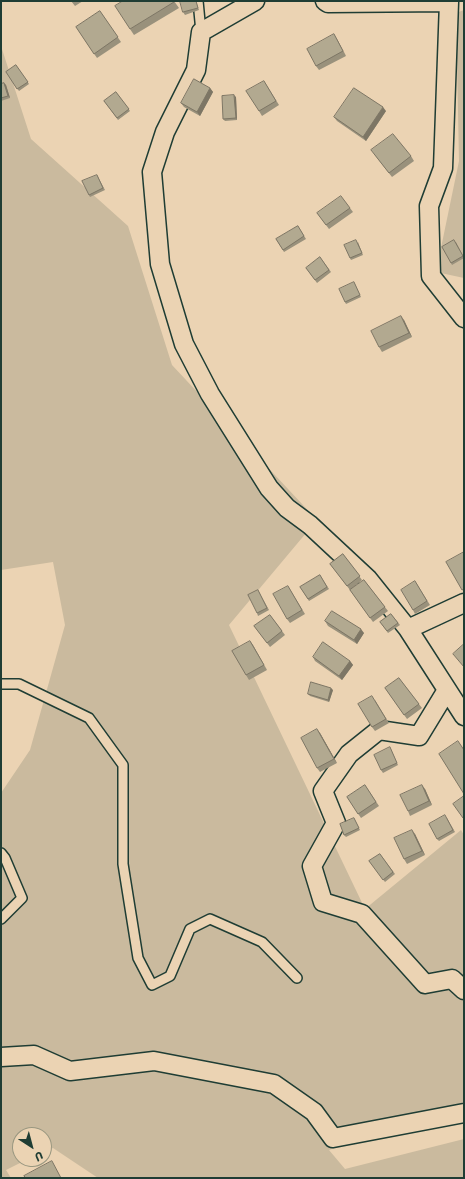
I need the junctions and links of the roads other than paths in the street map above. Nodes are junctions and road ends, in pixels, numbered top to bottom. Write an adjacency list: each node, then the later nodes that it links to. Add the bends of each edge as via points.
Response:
1 (198, 1): 5 (lane)
2 (255, 1): 5 (street)
3 (324, 1): 4 (street)
4 (450, 2): 6 (street, via 443,168 429,206 431,276)
5 (201, 32): 8 (street, via 196,70 165,132 152,172 160,264 184,344 210,394 269,488 286,508 310,525 368,579)
6 (464, 318)
7 (464, 603): 8 (street)
8 (408, 629): 10 (street)
9 (1, 684): 14 (lane, via 19,684 89,718 123,765 123,864 138,958 152,985 170,976 190,929 210,919 262,942)
10 (446, 690): 11 (street); 15 (street, via 419,736 379,730 349,754 323,790 336,823 312,866 323,902 362,914 425,984 452,979)
11 (464, 716)
12 (1, 853): 13 (lane, via 22,898)
13 (1, 920)
14 (297, 978)
15 (464, 990)
16 (1, 1057): 17 (street, via 34,1055 70,1071 154,1061 274,1084 314,1112 333,1138)
17 (464, 1113)

